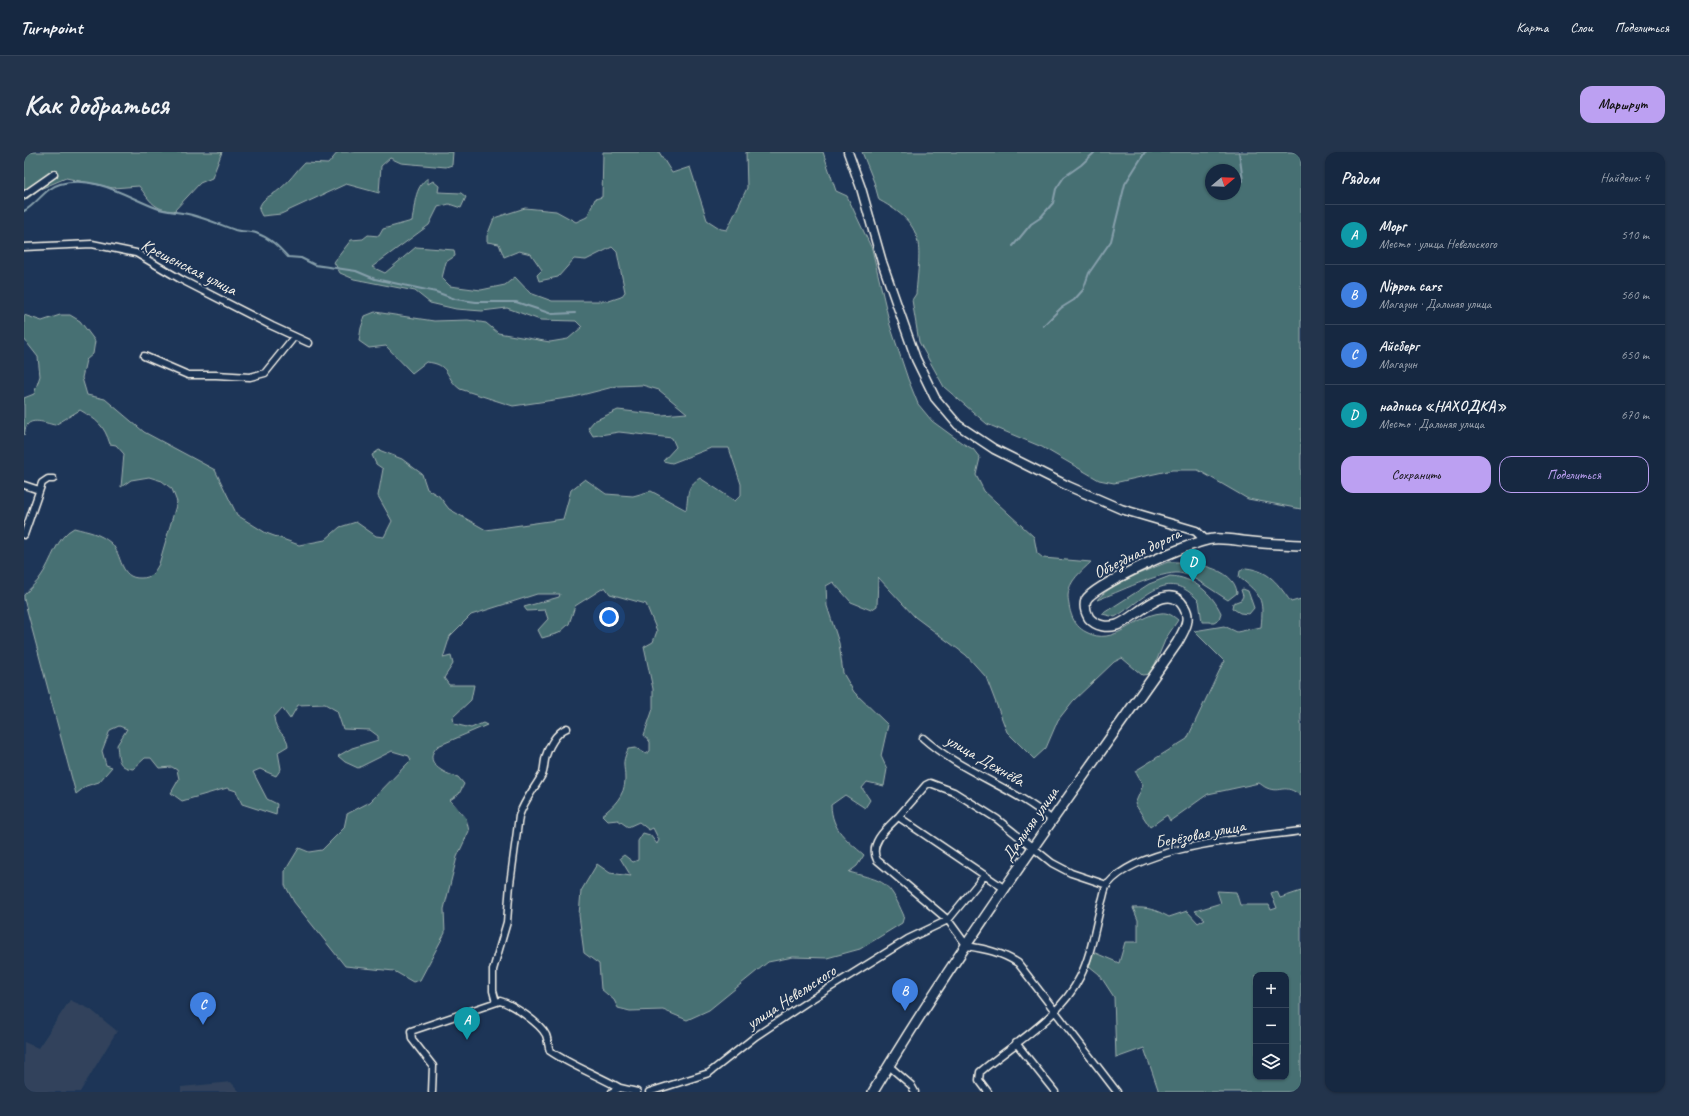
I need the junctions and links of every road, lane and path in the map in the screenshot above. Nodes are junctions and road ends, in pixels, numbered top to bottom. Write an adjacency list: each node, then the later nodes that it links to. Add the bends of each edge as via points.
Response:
1 (848, 152): 12 (street, via 882,262 916,359 935,398 958,425 994,449 1068,486 1121,509 1196,531)
2 (54, 174): 3 (street)
3 (24, 195)
4 (24, 247): 5 (street, Крещенская улица, via 92,244 136,253 182,280)
5 (294, 336): 6 (street, Крещенская улица); 7 (street, via 266,373 250,377 188,375)
6 (309, 343)
7 (144, 356)
8 (53, 479): 10 (street, via 42,483)
9 (24, 485): 10 (street)
10 (39, 490): 11 (street)
11 (24, 535)
12 (1205, 540): 13 (main road, Объездная дорога); 14 (main road, Объездная дорога, via 1177,549 1096,590 1086,600 1086,608 1089,618 1097,624 1111,626 1126,622 1160,599 1170,597)
13 (1301, 545)
14 (1179, 600): 18 (main road, Дальняя улица, via 1188,618 1176,643)
15 (567, 728): 26 (street, via 561,730 551,745 542,774 519,816 508,922 494,970 493,991)
16 (923, 738): 18 (street, улица Дежнёва, via 936,749 1019,796)
17 (899, 816): 20 (street, via 930,783 954,792 997,819); 21 (street); 24 (street, via 875,844 874,854 877,860)
18 (1052, 820): 20 (main road, Дальняя улица)
19 (1301, 831): 22 (street, Берёзовая улица, via 1211,843 1163,854 1118,874)
20 (1033, 847): 22 (street, via 1052,863 1071,873); 23 (main road, Дальняя улица)
21 (984, 876): 23 (street); 24 (street)
22 (1107, 885): 27 (street, via 1087,960 1068,998)
23 (1005, 889): 25 (main road, Дальняя улица)
24 (948, 920): 25 (street); 34 (street, улица Невельского, via 908,939 807,1002 756,1036 709,1073)
25 (967, 946): 27 (street, via 1007,955 1018,963); 29 (main road, Дальняя улица)
26 (496, 1002): 30 (street, via 505,1002 539,1026 546,1035 550,1051); 31 (street, via 411,1031 412,1039 433,1066)
27 (1055, 1012): 28 (street); 39 (street)
28 (1016, 1042): 37 (street, via 980,1072 979,1080); 38 (street)
29 (889, 1066): 35 (main road, Дальняя улица); 36 (street, via 911,1085)
30 (620, 1088): 32 (street); 33 (street)
31 (432, 1092)
32 (612, 1092)
33 (637, 1092)
34 (649, 1092)
35 (873, 1092)
36 (915, 1092)
37 (988, 1092)
38 (1055, 1092)
39 (1117, 1092)

